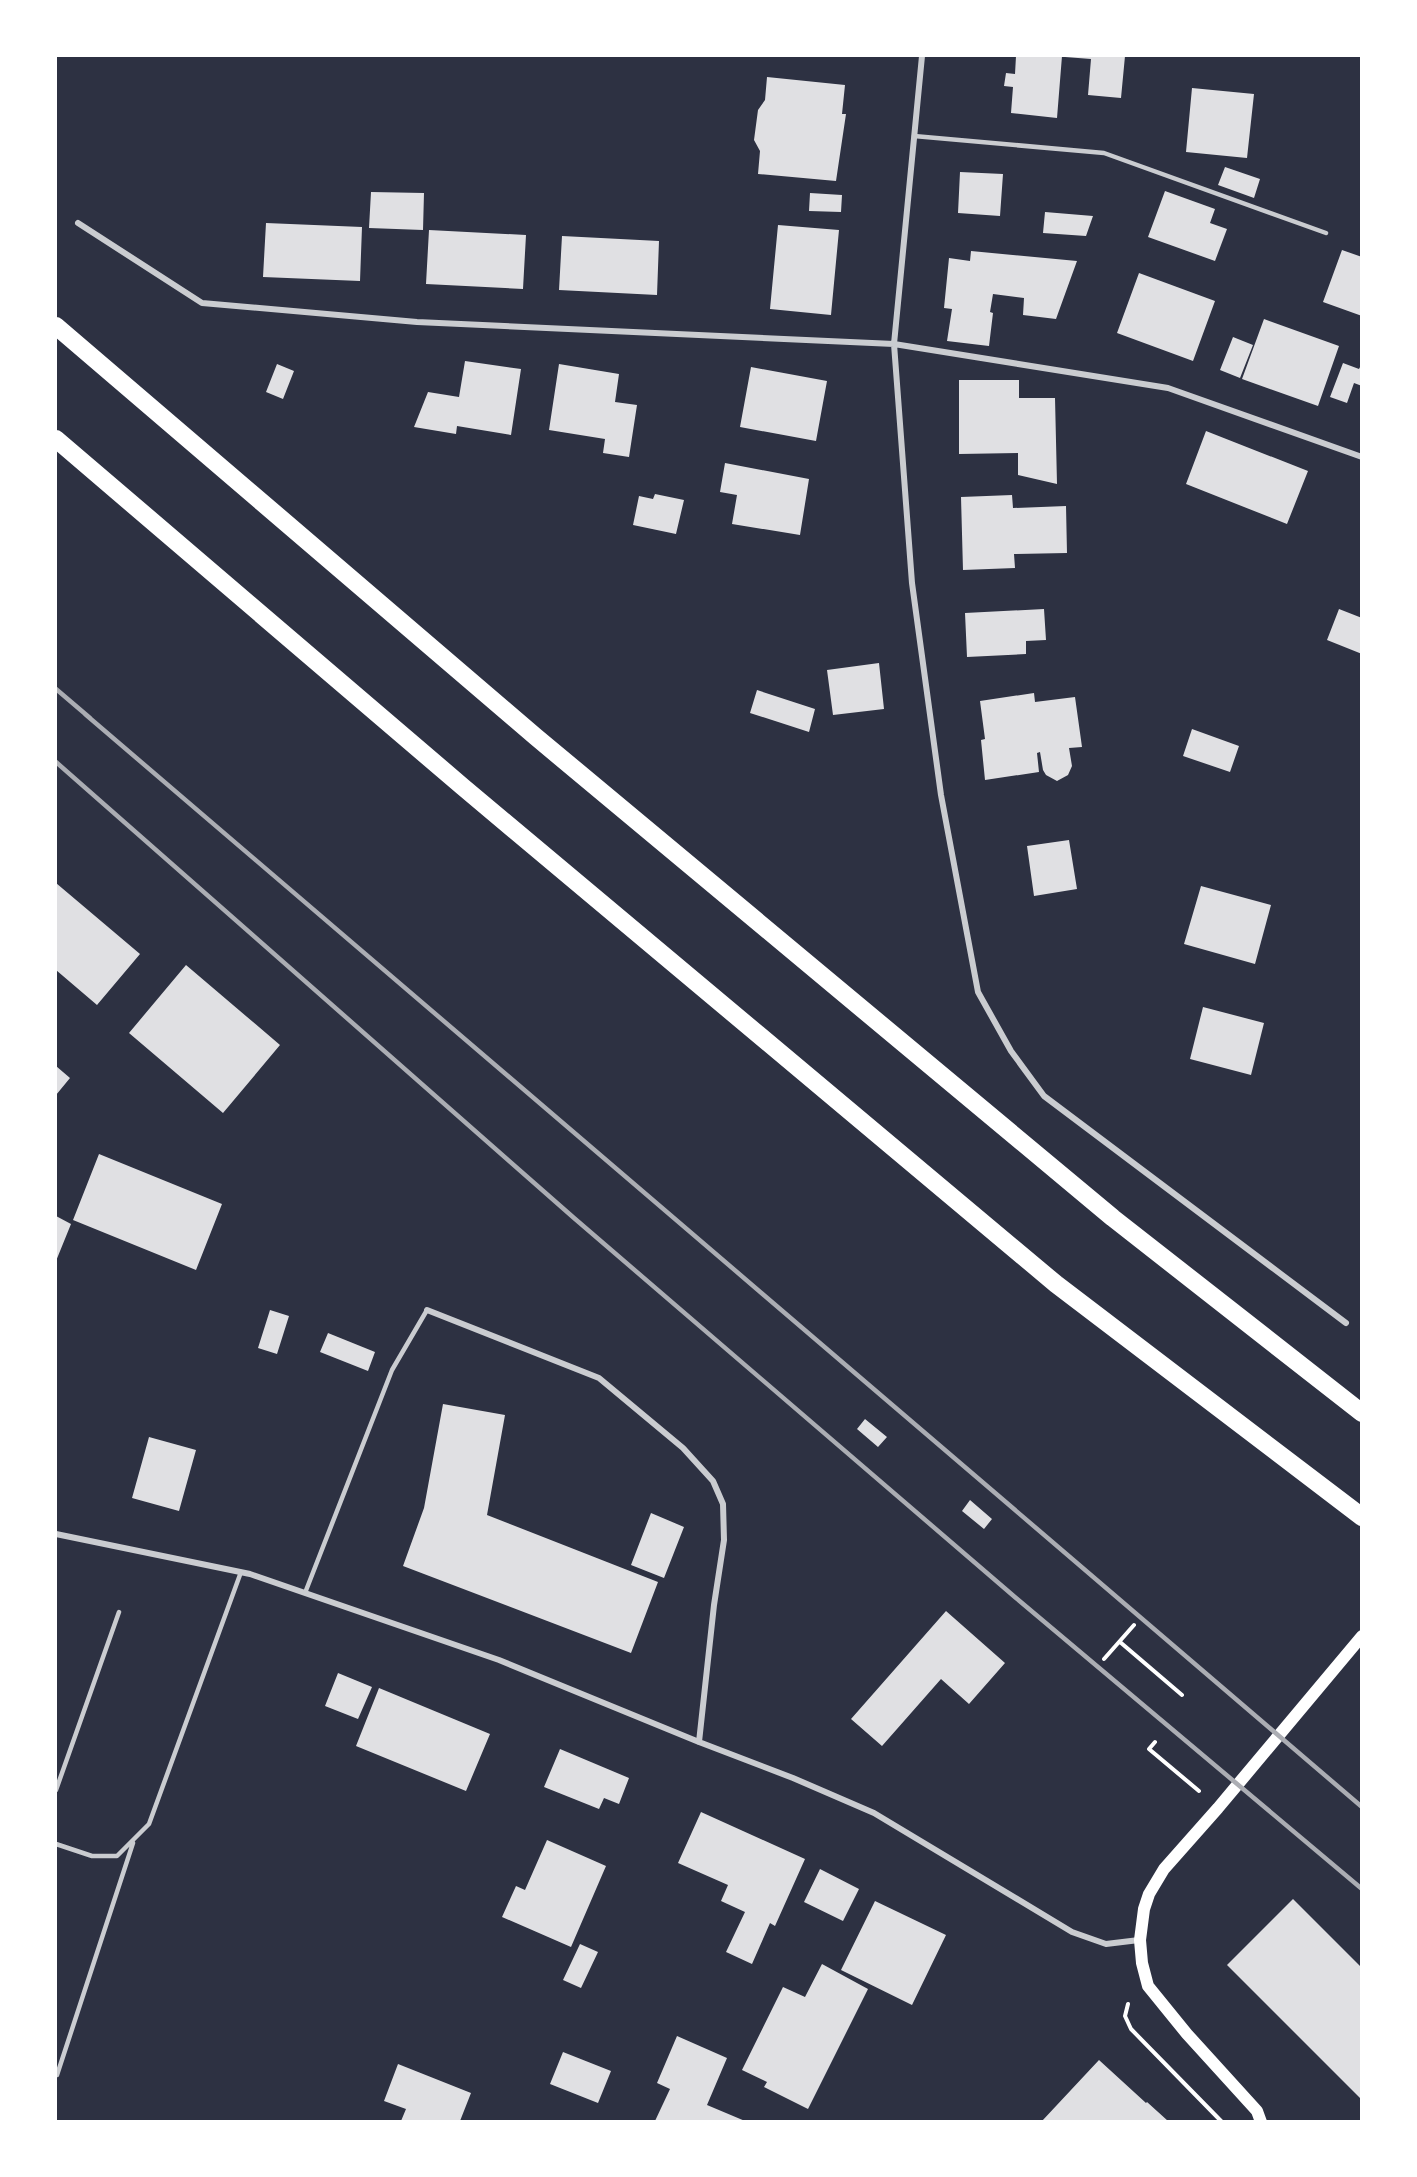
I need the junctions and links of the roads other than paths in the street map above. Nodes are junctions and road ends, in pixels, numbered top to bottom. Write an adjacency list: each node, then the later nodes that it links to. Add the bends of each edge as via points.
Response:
1 (922, 56): 2 (street)
2 (914, 136): 4 (lane, via 1104,153); 6 (street)
3 (78, 223): 6 (street, via 202,303 417,322)
4 (1326, 233)
5 (56, 326): 11 (highway, via 536,737 1103,1210)
6 (894, 344): 8 (street, via 1168,388); 10 (street, via 913,595 941,795 978,992 1011,1051 1044,1096)
7 (56, 439): 12 (highway, via 463,788 1047,1276)
8 (1362, 457)
9 (427, 1310): 15 (lane, via 392,1370); 18 (street, via 599,1378 683,1448 713,1481 723,1504 724,1540)
10 (1346, 1323)
11 (1362, 1413)
12 (1362, 1516)
13 (56, 1534): 14 (street)
14 (241, 1572): 15 (street); 20 (lane, via 149,1824)
15 (304, 1593): 18 (street, via 499,1660)
16 (119, 1612): 19 (lane)
17 (1362, 1636): 22 (main road, via 1164,1869 1149,1894)
18 (699, 1742): 22 (street, via 874,1813 1072,1932 1106,1944)
19 (56, 1790)
20 (134, 1840): 21 (lane, via 117,1856 92,1856); 23 (lane)
21 (56, 1844)
22 (1140, 1940): 24 (main road, via 1148,1986 1257,2111)
23 (57, 2075)
24 (1261, 2121)

